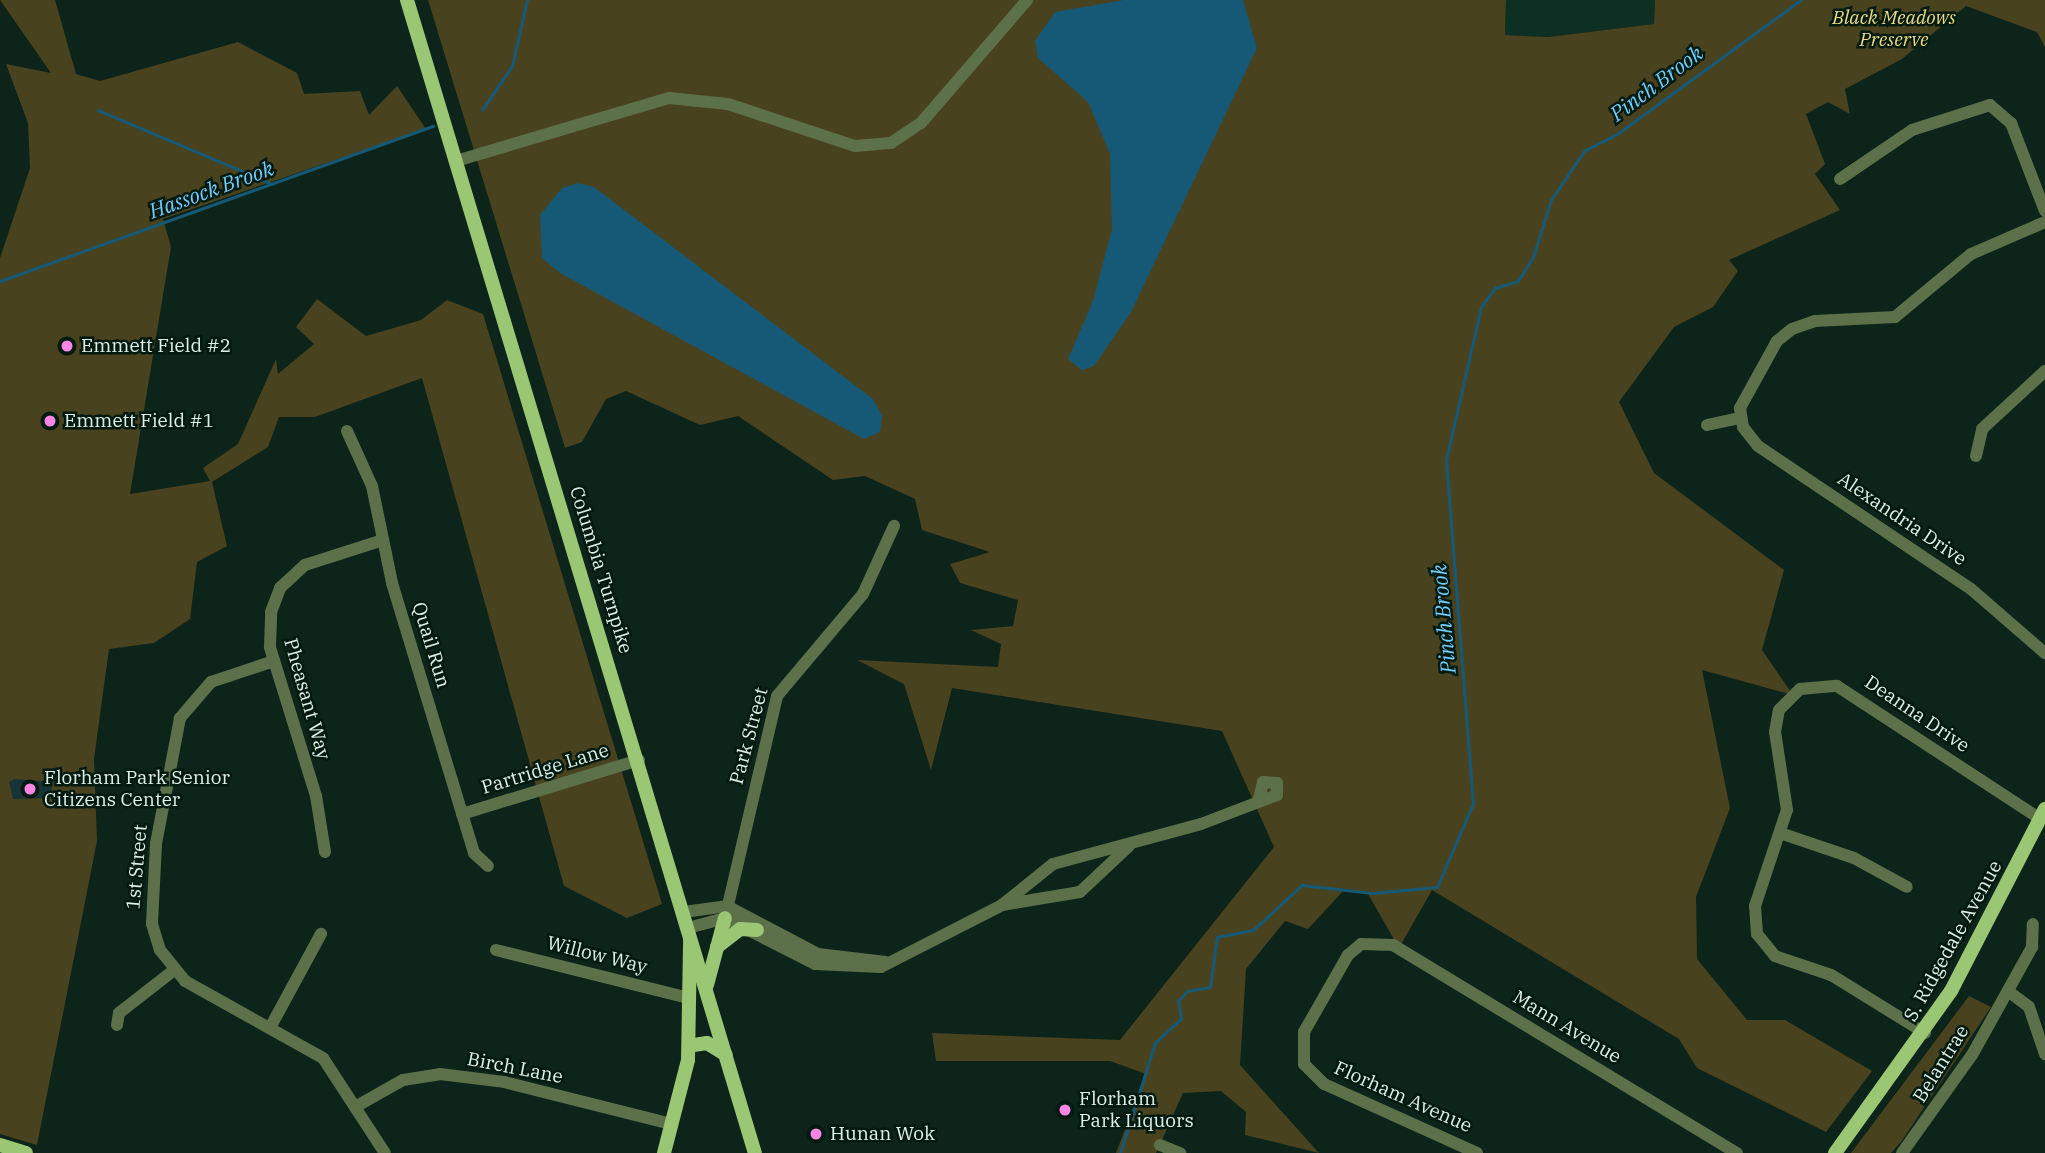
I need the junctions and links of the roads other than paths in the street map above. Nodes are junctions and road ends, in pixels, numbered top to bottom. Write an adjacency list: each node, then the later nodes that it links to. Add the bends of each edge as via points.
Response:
1 (407, 0): 3 (main road, Columbia Turnpike)
2 (1027, 0): 3 (street, via 921,123 891,143 855,146 727,104 669,98)
3 (456, 161): 16 (main road, Columbia Turnpike)
4 (1840, 179): 5 (street, via 1912,130 1990,105 2011,123)
5 (2045, 211)
6 (2045, 222): 8 (street, via 1971,254 1895,317 1815,321 1792,329 1745,390)
7 (2045, 372): 11 (street, via 1982,429)
8 (1740, 418): 9 (street); 14 (street, Alexandria Drive, via 1758,446 1971,589)
9 (1707, 425)
10 (347, 431): 13 (street, Quail Run, via 372,486)
11 (1976, 456)
12 (894, 526): 27 (street, Park Street, via 848,617 782,686)
13 (383, 540): 15 (street, Pheasant Way, via 317,559 287,579 271,612); 18 (street, Quail Run)
14 (2045, 653)
15 (274, 661): 22 (street, Pheasant Way, via 316,796); 36 (street, 1st Street, via 211,682 192,698 177,726 156,844 151,911 155,937)
16 (639, 760): 18 (street, Partridge Lane); 26 (main road, Columbia Turnpike)
17 (1259, 800): 21 (street)
18 (462, 814): 23 (street, Quail Run, via 474,853)
19 (2043, 814): 20 (street, Deanna Drive, via 1846,689 1818,684 1791,695 1776,718 1787,801); 42 (main road, S. Ridgedale Avenue)
20 (1780, 833): 24 (street, via 1854,858); 42 (street, Deanna Drive, via 1755,906 1764,946 1778,958 1831,975)
21 (1130, 846): 25 (street, via 1052,864); 25 (street, via 1080,892)
22 (325, 852)
23 (488, 866)
24 (1907, 887)
25 (1002, 905): 35 (street)
26 (684, 912): 27 (street); 30 (main road, Columbia Turnpike)
27 (726, 912): 29 (street); 30 (street); 33 (main road); 35 (street, via 818,954)
28 (2033, 924): 38 (street, Belantrae, via 2032,947)
29 (757, 929): 33 (main road, via 740,929); 35 (street, via 815,964 873,968)
30 (689, 931): 37 (main road, Columbia Turnpike); 39 (main road)
31 (321, 934): 41 (street)
32 (1375, 941): 56 (street, Florham Avenue, via 1348,955 1304,1031 1304,1064 1324,1084); 57 (street, Mann Avenue, via 1393,945)
33 (716, 948): 37 (main road)
34 (496, 950): 39 (street, Willow Way)
35 (886, 962)
36 (174, 970): 40 (street, via 119,1013); 41 (street)
37 (706, 987): 45 (main road, Columbia Turnpike)
38 (2008, 991): 44 (street, via 2029,1007); 59 (street, Belantrae)
39 (689, 998): 43 (main road, via 696,1012); 46 (main road)
40 (117, 1025)
41 (271, 1026): 47 (street, via 314,1050)
42 (1925, 1033): 58 (main road, S. Ridgedale Avenue)
43 (694, 1045): 45 (main road, via 706,1043); 46 (main road)
44 (2045, 1054)
45 (726, 1055): 54 (main road, Columbia Turnpike)
46 (688, 1060): 48 (main road)
47 (355, 1107): 48 (street, Birch Lane, via 403,1080 440,1074 504,1082); 52 (street)
48 (671, 1124): 53 (main road)
49 (0, 1145): 51 (main road)
50 (1160, 1145): 55 (street)
51 (26, 1153)
52 (385, 1153)
53 (664, 1153)
54 (755, 1153)
55 (1180, 1153)
56 (1477, 1153)
57 (1737, 1153)
58 (1835, 1153)
59 (1902, 1153)

